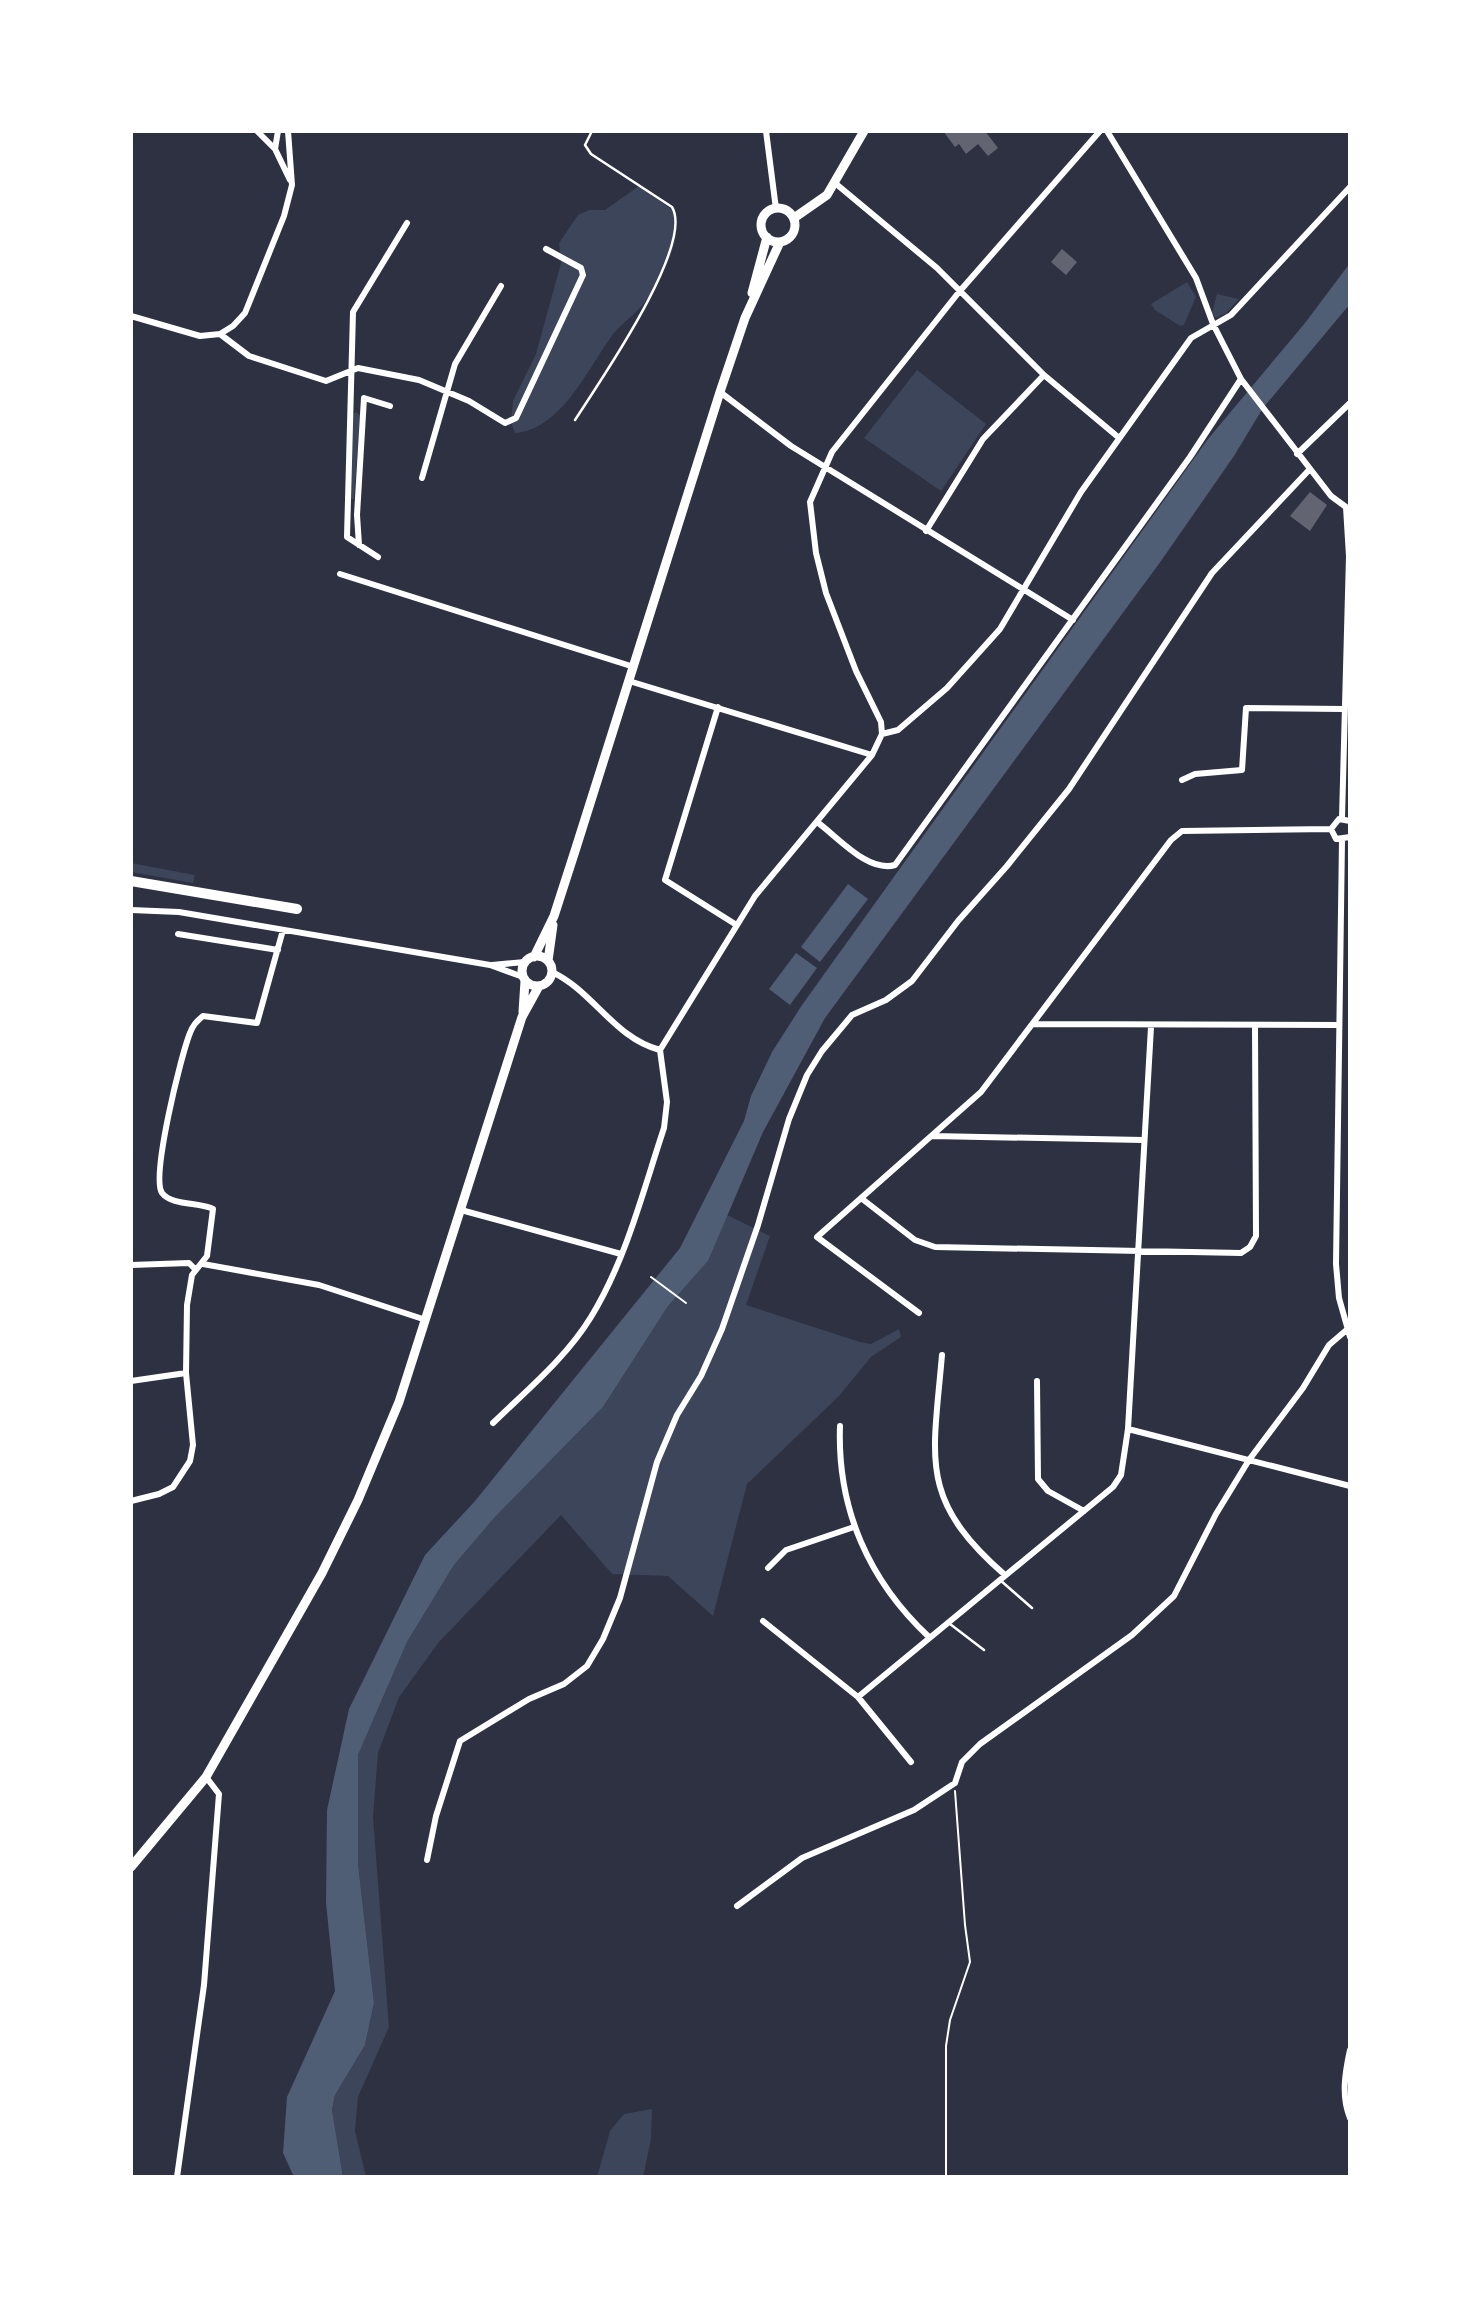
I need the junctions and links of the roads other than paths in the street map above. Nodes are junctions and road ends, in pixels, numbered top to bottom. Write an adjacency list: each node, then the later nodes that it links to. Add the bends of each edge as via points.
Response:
1 (257, 131): 9 (street)
2 (278, 131): 9 (street)
3 (288, 131): 11 (street)
4 (592, 131): 34 (lane, via 585,145 591,154 672,207 677,218 672,252 631,336)
5 (766, 131): 13 (street)
6 (864, 131): 10 (main road)
7 (1100, 131): 20 (street)
8 (1107, 131): 23 (street, via 1196,278)
9 (275, 149): 11 (street)
10 (835, 183): 14 (main road, via 820,204); 20 (street, via 937,268)
11 (292, 185): 24 (street, via 245,313)
12 (1350, 187): 23 (street, via 1231,315)
13 (776, 209): 14 (main road, via 786,210); 16 (main road, via 762,220)
14 (794, 218): 17 (main road, via 792,235)
15 (407, 223): 25 (street, via 353,312)
16 (766, 237): 17 (main road); 22 (main road)
17 (779, 242): 22 (main road)
18 (546, 249): 28 (street, via 581,268 583,275 516,418 505,423)
19 (501, 286): 28 (street, via 455,364)
20 (959, 292): 26 (street); 37 (street)
21 (131, 316): 24 (street, via 200,336)
22 (745, 318): 29 (main road)
23 (1213, 324): 27 (street); 35 (street, via 1191,338)
24 (220, 334): 25 (street, via 249,356 326,381)
25 (350, 371): 28 (street, via 358,368 419,380); 32 (street)
26 (1044, 374): 35 (street); 43 (street, via 983,439)
27 (1242, 381): 36 (street); 48 (street)
28 (447, 391): 39 (street)
29 (720, 391): 37 (street); 49 (main road)
30 (1350, 403): 36 (street)
31 (390, 405): 33 (street, via 363,398)
32 (349, 406): 33 (street); 40 (street)
33 (363, 407): 41 (street)
34 (575, 420)
35 (1118, 437): 47 (street)
36 (1297, 454): 38 (street)
37 (823, 466): 43 (street); 53 (street, via 810,502 816,553 826,593 881,722)
38 (1309, 470): 42 (street, via 1331,496); 117 (street, via 1212,573 1069,789 912,981 886,1000 852,1015 822,1051 789,1119 722,1329 657,1462 620,1598 603,1639 587,1666 564,1684 529,1699 460,1741 436,1816)
39 (422, 478)
40 (347, 502): 41 (street); 44 (street, via 347,537)
41 (358, 503): 44 (street)
42 (1348, 505): 52 (street)
43 (926, 531): 47 (street)
44 (359, 545): 45 (street)
45 (378, 557)
46 (340, 574): 49 (street)
47 (1025, 589): 48 (street); 53 (street, via 970,667 898,730)
48 (1073, 620): 58 (street, via 895,865 871,863)
49 (634, 667): 50 (main road)
50 (629, 681): 51 (street); 65 (main road)
51 (718, 707): 54 (street); 66 (street, via 665,880)
52 (1344, 709): 55 (street, via 1246,708 1242,770 1195,774); 56 (street)
53 (882, 734): 54 (street)
54 (872, 755): 58 (street)
55 (1182, 780)
56 (1342, 818): 57 (street); 59 (street)
57 (1350, 821)
58 (817, 822): 66 (street)
59 (1331, 829): 61 (street, via 1334,837); 78 (street, via 1182,831)
60 (1350, 837): 61 (street)
61 (1342, 840): 79 (street)
62 (131, 881): 63 (highway)
63 (298, 909)
64 (131, 911): 67 (street, via 169,910)
65 (554, 916): 70 (main road); 71 (main road)
66 (735, 924): 82 (street)
67 (283, 930): 69 (street); 73 (street)
68 (178, 934): 69 (street)
69 (278, 950): 89 (street, via 257,1023 203,1016 194,1024 179,1068 159,1184 171,1199 213,1209)
70 (534, 957): 71 (main road); 72 (main road)
71 (548, 961): 74 (main road)
72 (525, 962): 73 (street); 75 (main road)
73 (491, 965): 75 (street)
74 (552, 972): 76 (main road); 82 (street, via 625,1034)
75 (524, 979): 76 (main road); 77 (main road)
76 (539, 986): 77 (main road)
77 (522, 1017): 86 (main road)
78 (1033, 1024): 80 (street); 83 (street, via 981,1092)
79 (1338, 1026): 81 (street); 94 (street, via 1336,1264)
80 (1151, 1027): 81 (street); 84 (street)
81 (1255, 1027): 87 (street, via 1256,1236 1241,1253)
82 (660, 1050): 88 (street, via 667,1102 664,1128)
83 (932, 1136): 84 (street); 85 (street)
84 (1143, 1140): 87 (street)
85 (861, 1198): 87 (street, via 915,1240 935,1247); 92 (street, via 817,1237)
86 (461, 1210): 88 (street); 93 (main road)
87 (1138, 1252): 101 (street)
88 (621, 1254): 99 (street, via 590,1319 556,1362)
89 (204, 1264): 91 (street); 93 (street, via 319,1285)
90 (131, 1265): 91 (street, via 189,1263)
91 (195, 1269): 96 (street, via 187,1305)
92 (919, 1313)
93 (426, 1320): 116 (main road, via 399,1402 358,1500 322,1573)
94 (1349, 1331): 102 (street, via 1329,1345)
95 (942, 1355): 108 (street, via 934,1446 938,1487 948,1513 967,1540)
96 (186, 1373): 97 (street); 104 (street, via 193,1445 190,1461 173,1487)
97 (131, 1381)
98 (1037, 1381): 105 (street, via 1038,1479 1048,1491)
99 (493, 1423)
100 (840, 1426): 106 (street, via 841,1474)
101 (1128, 1429): 102 (street); 105 (street, via 1121,1475)
102 (1249, 1460): 103 (street); 119 (street, via 1174,1597 1132,1635 980,1744 961,1762 955,1783 915,1810 802,1858)
103 (1350, 1486)
104 (131, 1501)
105 (1084, 1511): 108 (street)
106 (854, 1527): 107 (street, via 786,1550); 112 (street, via 869,1564 895,1603)
107 (768, 1568)
108 (1002, 1577): 109 (lane); 111 (street)
109 (1032, 1608)
110 (763, 1621): 114 (street)
111 (948, 1622): 112 (street); 113 (lane)
112 (929, 1637): 114 (street)
113 (984, 1650)
114 (858, 1697): 115 (street)
115 (911, 1762)
116 (206, 1777): 118 (main road); 122 (street, via 219,1794 204,1985)
117 (428, 1860)
118 (131, 1867)
119 (737, 1906)
120 (1350, 2050): 121 (street, via 1344,2085)
121 (1350, 2119)
122 (177, 2177)

